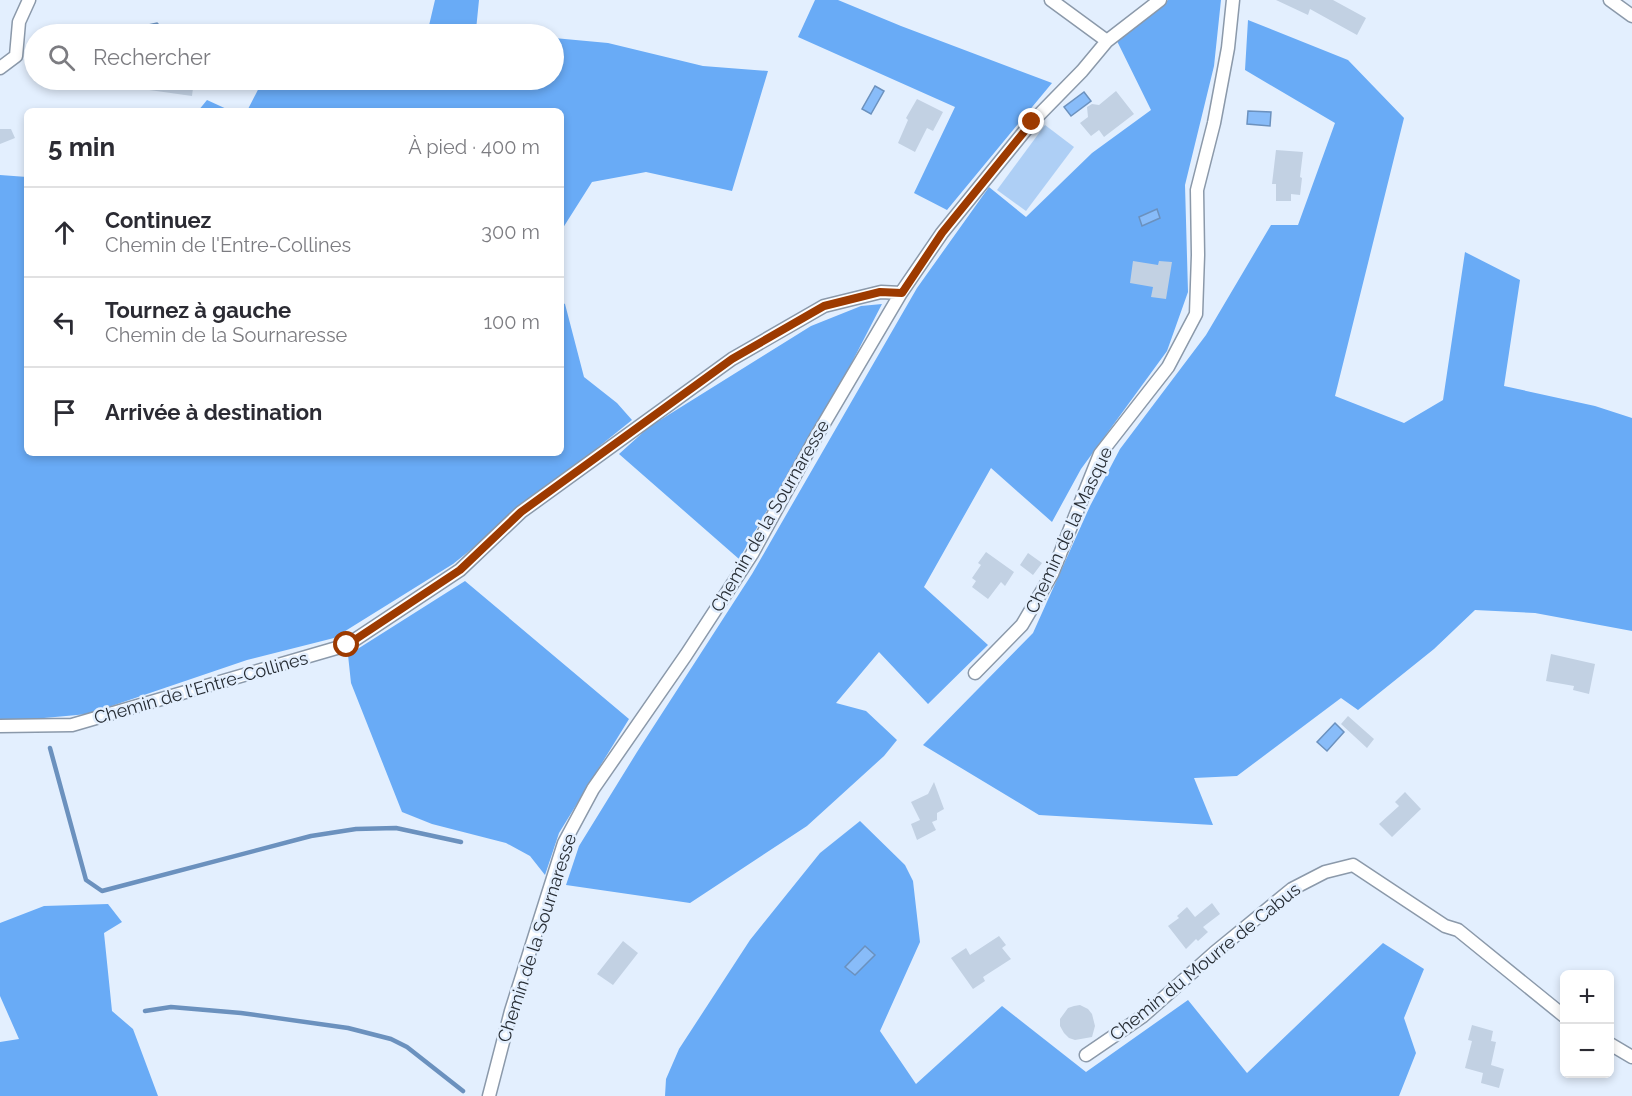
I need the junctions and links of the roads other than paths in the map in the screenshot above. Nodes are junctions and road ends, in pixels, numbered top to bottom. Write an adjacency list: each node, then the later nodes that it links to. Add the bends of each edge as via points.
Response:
1 (29, 0): 8 (street, via 19,22 16,56)
2 (1051, 0): 7 (street)
3 (1160, 0): 7 (street, Chemin de la Sournaresse)
4 (1233, 0): 10 (street, Chemin de la Masque, via 1214,123 1197,190 1196,314 1168,367 1100,454 1052,574 1022,625)
5 (1610, 0): 6 (street)
6 (1632, 16)
7 (1107, 41): 9 (street, Chemin de la Sournaresse, via 1032,122 968,200)
8 (0, 68)
9 (902, 293): 11 (street, Chemin de l'Entre-Collines, via 880,292 824,306 732,359 521,512 460,570 347,645 72,726); 16 (street, Chemin de la Sournaresse, via 752,554 593,789 564,843 511,1011)
10 (975, 673)
11 (0, 726)
12 (1560, 1012): 14 (street, Chemin du Mourre de Cabus, via 1458,930 1353,865 1325,872 1292,889 1143,1016)
13 (1614, 1046): 15 (street)
14 (1086, 1055)
15 (1632, 1057)
16 (489, 1096)

